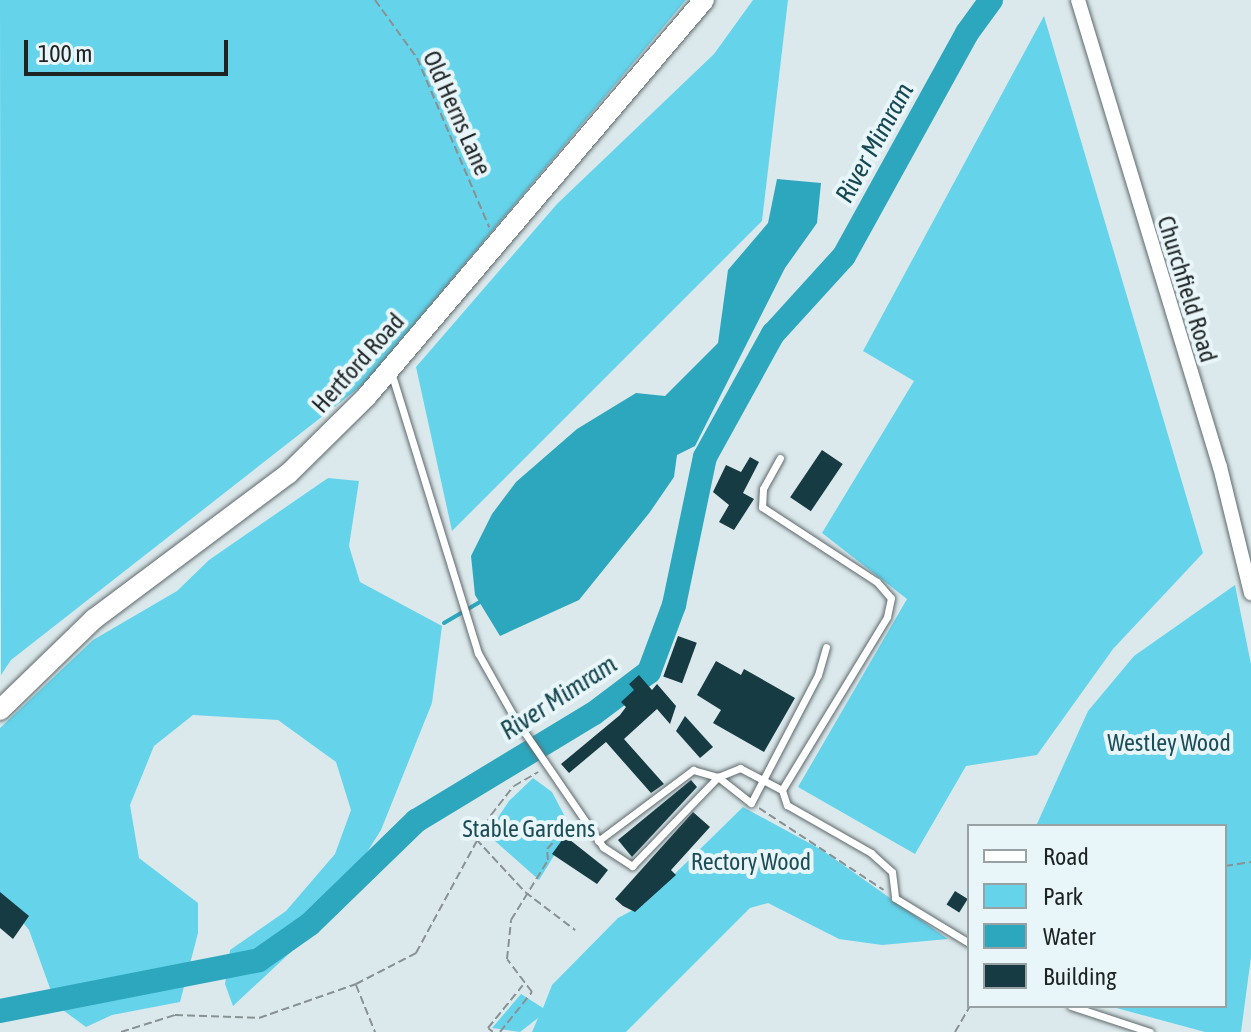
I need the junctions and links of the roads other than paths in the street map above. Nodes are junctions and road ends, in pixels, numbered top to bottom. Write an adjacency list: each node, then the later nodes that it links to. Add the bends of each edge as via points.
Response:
1 (704, 0): 3 (main road, Hertford Road)
2 (1078, 0): 5 (street, Churchfield Road, via 1220,467)
3 (390, 370): 7 (main road, Hertford Road, via 288,474 94,619); 11 (lane, via 464,618 501,697)
4 (780, 458): 10 (lane, via 763,489 762,507 877,582 891,598 887,617)
5 (1251, 593)
6 (826, 647): 9 (lane, via 818,675)
7 (0, 710)
8 (718, 777): 9 (lane, via 740,768); 9 (lane, via 751,803); 11 (lane, via 693,770); 11 (lane, via 632,866)
9 (763, 778): 10 (lane)
10 (782, 790): 12 (lane, via 787,805 871,853 892,872 895,898)
11 (598, 841)
12 (967, 942)
13 (1077, 1008): 14 (lane)
14 (1150, 1032)

